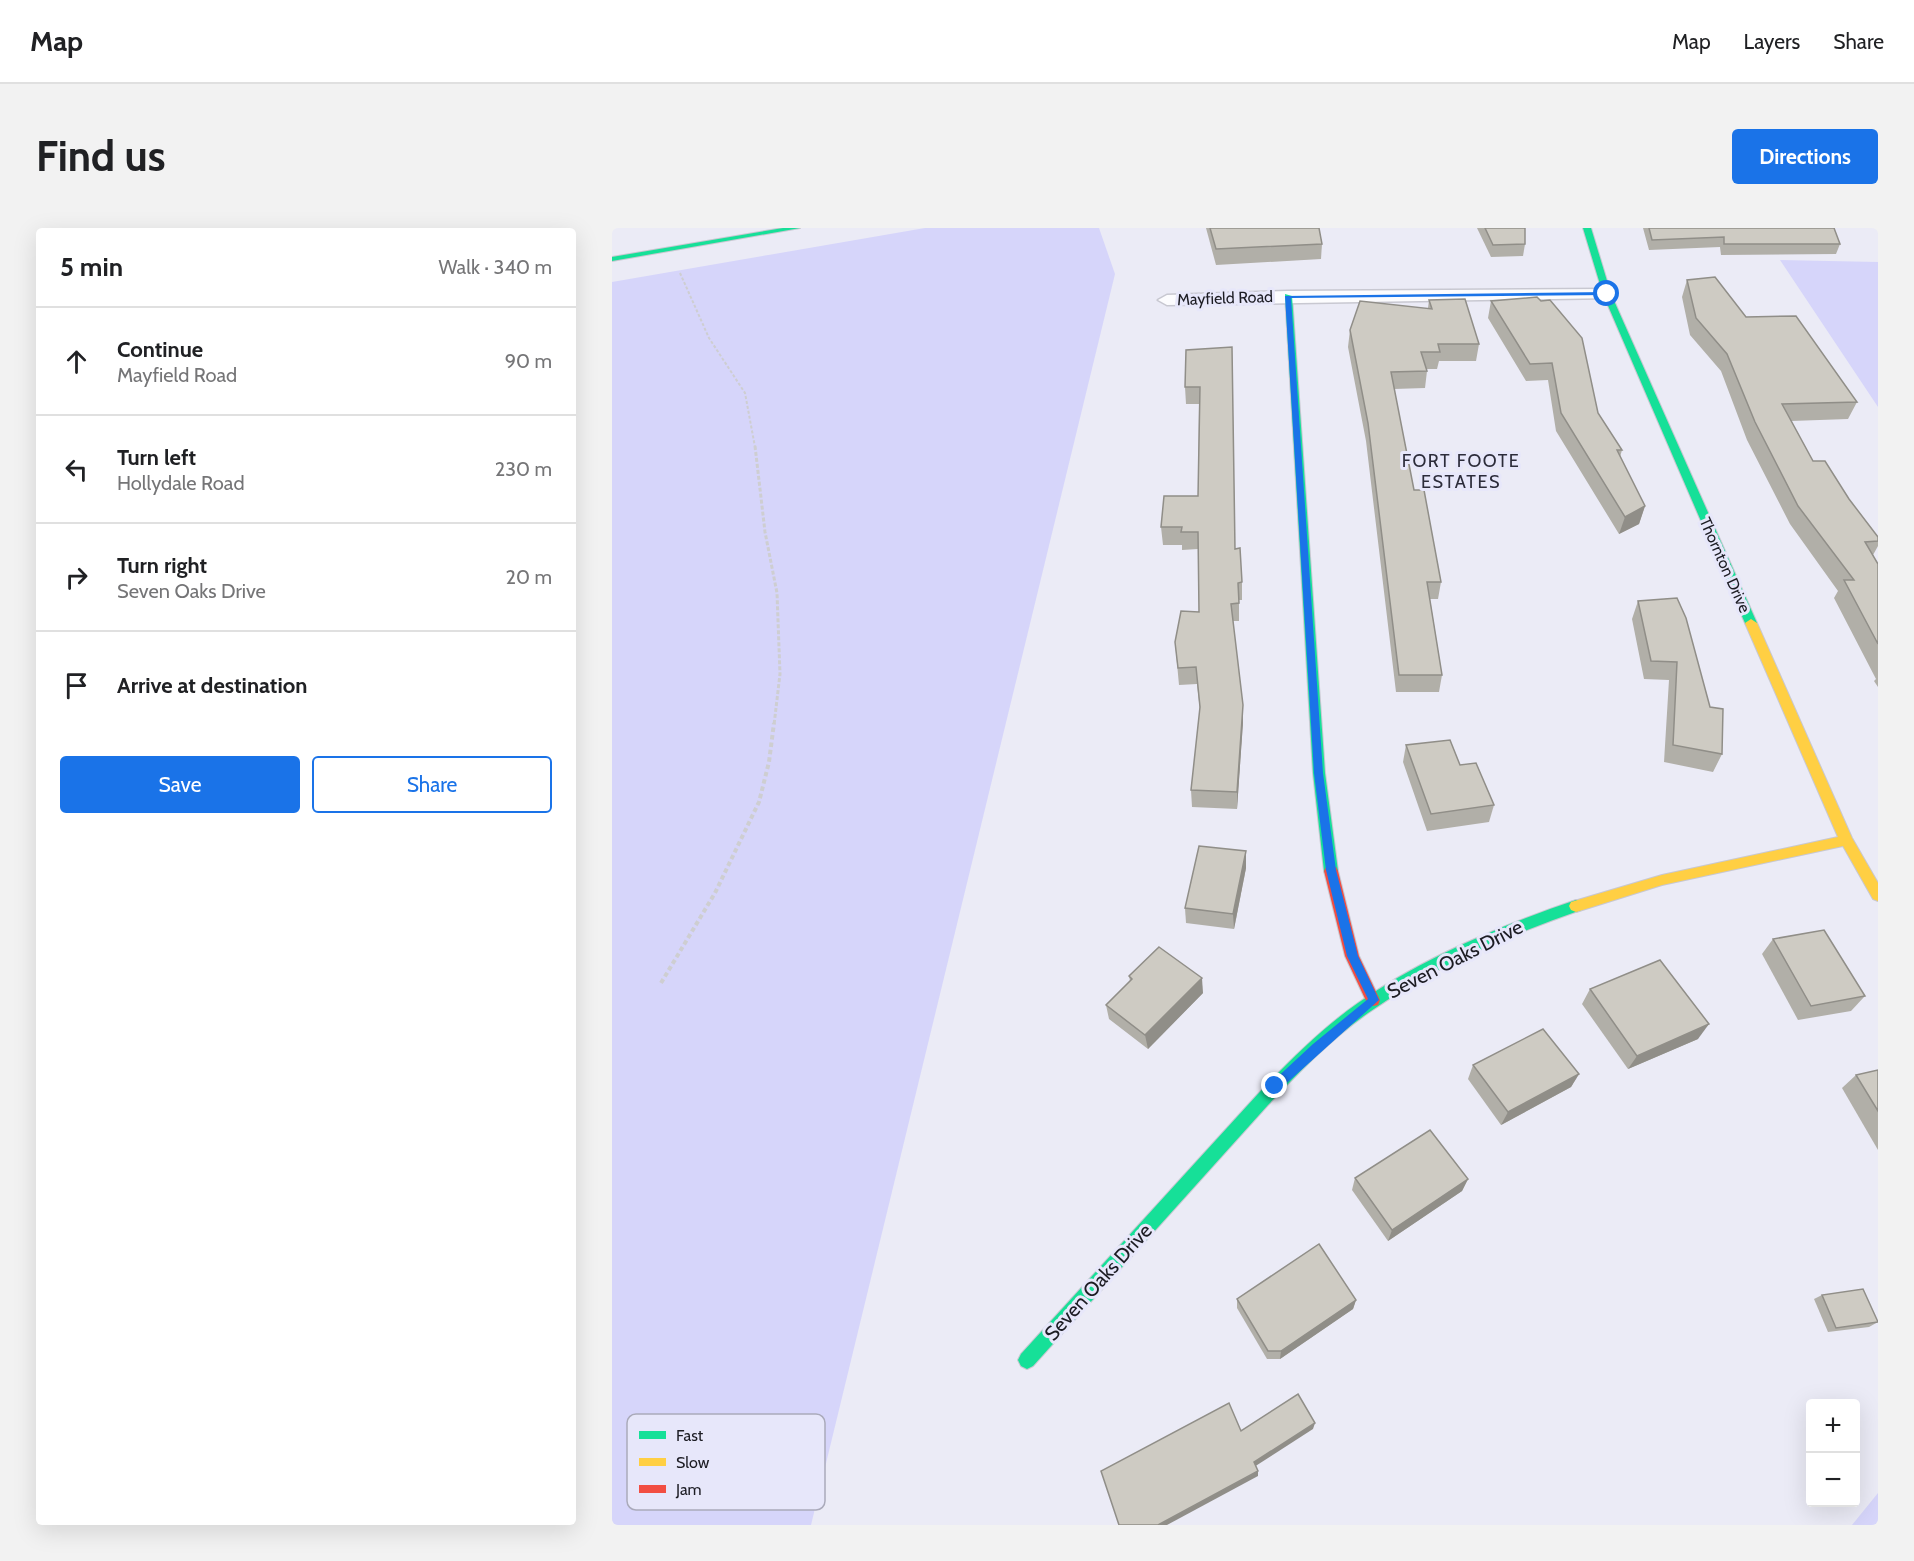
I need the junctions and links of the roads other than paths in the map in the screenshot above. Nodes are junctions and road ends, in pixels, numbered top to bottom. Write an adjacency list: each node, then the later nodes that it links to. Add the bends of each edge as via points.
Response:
1 (796, 228): 3 (street)
2 (1587, 228): 4 (street, Thornton Drive)
3 (612, 259)
4 (1607, 294): 5 (street, Mayfield Road); 7 (street, Thornton Drive)
5 (1288, 296): 6 (street, Mayfield Road); 9 (street, via 1319,773 1331,870 1352,956)
6 (1167, 300)
7 (1846, 840): 8 (street, Thornton Drive); 9 (street, Seven Oaks Drive, via 1634,885 1545,915 1442,961)
8 (1878, 895)
9 (1374, 1000): 10 (street, Seven Oaks Drive, via 1275,1086)
10 (1027, 1360)

